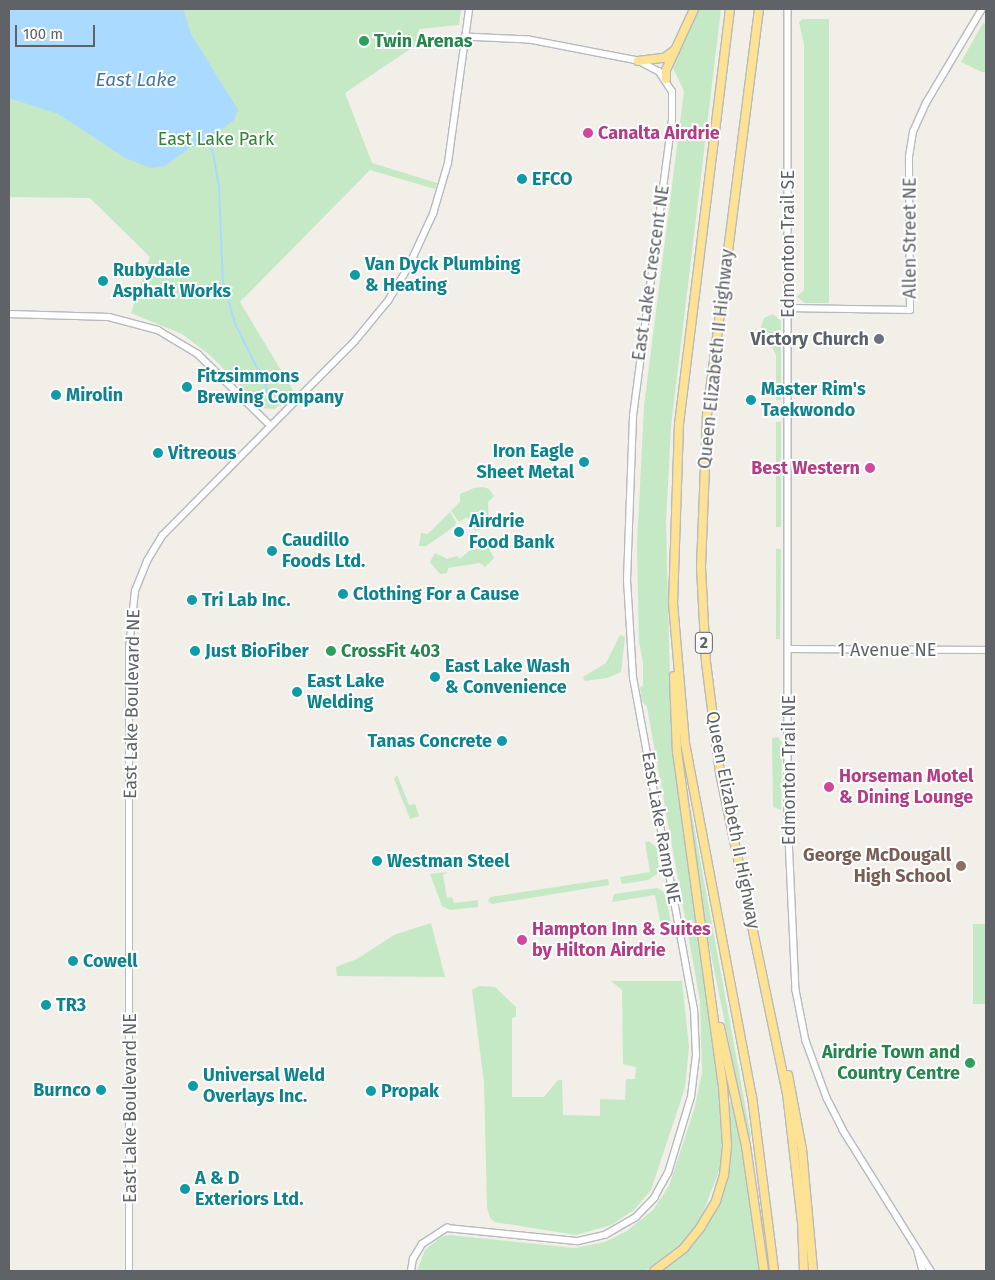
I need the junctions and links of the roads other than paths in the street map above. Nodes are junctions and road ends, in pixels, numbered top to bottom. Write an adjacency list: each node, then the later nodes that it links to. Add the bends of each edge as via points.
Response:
1 (469, 9): 7 (street, East Lake Boulevard NE)
2 (694, 9): 8 (highway)
3 (730, 9): 15 (highway, Queen Elizabeth II Highway / 2, via 678,432)
4 (759, 9): 20 (highway, Queen Elizabeth II Highway / 2, via 706,417 701,567 706,662 720,773)
5 (788, 9): 11 (street, Edmonton Trail SE)
6 (982, 9): 11 (street, Allen Street NE, via 918,117 910,146 910,310)
7 (465, 37): 9 (street, via 529,40); 13 (street, East Lake Boulevard NE, via 448,163 420,245 402,280 370,323)
8 (683, 38): 9 (highway, via 669,56); 10 (highway, via 666,70)
9 (638, 61): 10 (street, via 653,67)
10 (666, 79): 18 (street, East Lake Crescent NE, via 673,98 672,120 630,462 627,580)
11 (788, 308): 14 (street, Edmonton Trail SE)
12 (9, 314): 13 (street, via 109,317 158,330 198,354)
13 (270, 424): 24 (street, East Lake Boulevard NE, via 162,536 140,577 132,608)
14 (788, 538): 16 (street, Edmonton Trail NE)
15 (674, 624): 19 (highway, via 677,752); 28 (highway, Queen Elizabeth II Highway / 2, via 686,752 752,1096)
16 (788, 649): 17 (street, 1 Avenue NE); 21 (street, Edmonton Trail NE, via 791,928 800,1017 815,1069 843,1130)
17 (986, 650)
18 (633, 678): 25 (street, East Lake Ramp NE, via 696,1027 694,1081 668,1173 646,1209 626,1225 605,1235 566,1241 448,1228 422,1244)
19 (709, 981): 26 (highway, via 723,1087 727,1146 724,1175 716,1200 700,1228 684,1248); 27 (highway, via 746,1146)
20 (776, 1034): 29 (highway, Queen Elizabeth II Highway / 2, via 795,1149); 30 (highway, via 793,1092 802,1149)
21 (915, 1242): 22 (street, Edmonton Trail NE); 23 (street, Edmonton Trail NE)
22 (919, 1258): 31 (street); 32 (street, Edmonton Trail NE)
23 (928, 1264): 33 (street, Edmonton Trail NE); 34 (street)
24 (129, 1270)
25 (411, 1271)
26 (654, 1271)
27 (764, 1271)
28 (774, 1271)
29 (804, 1271)
30 (813, 1271)
31 (919, 1271)
32 (923, 1271)
33 (931, 1271)
34 (934, 1271)

